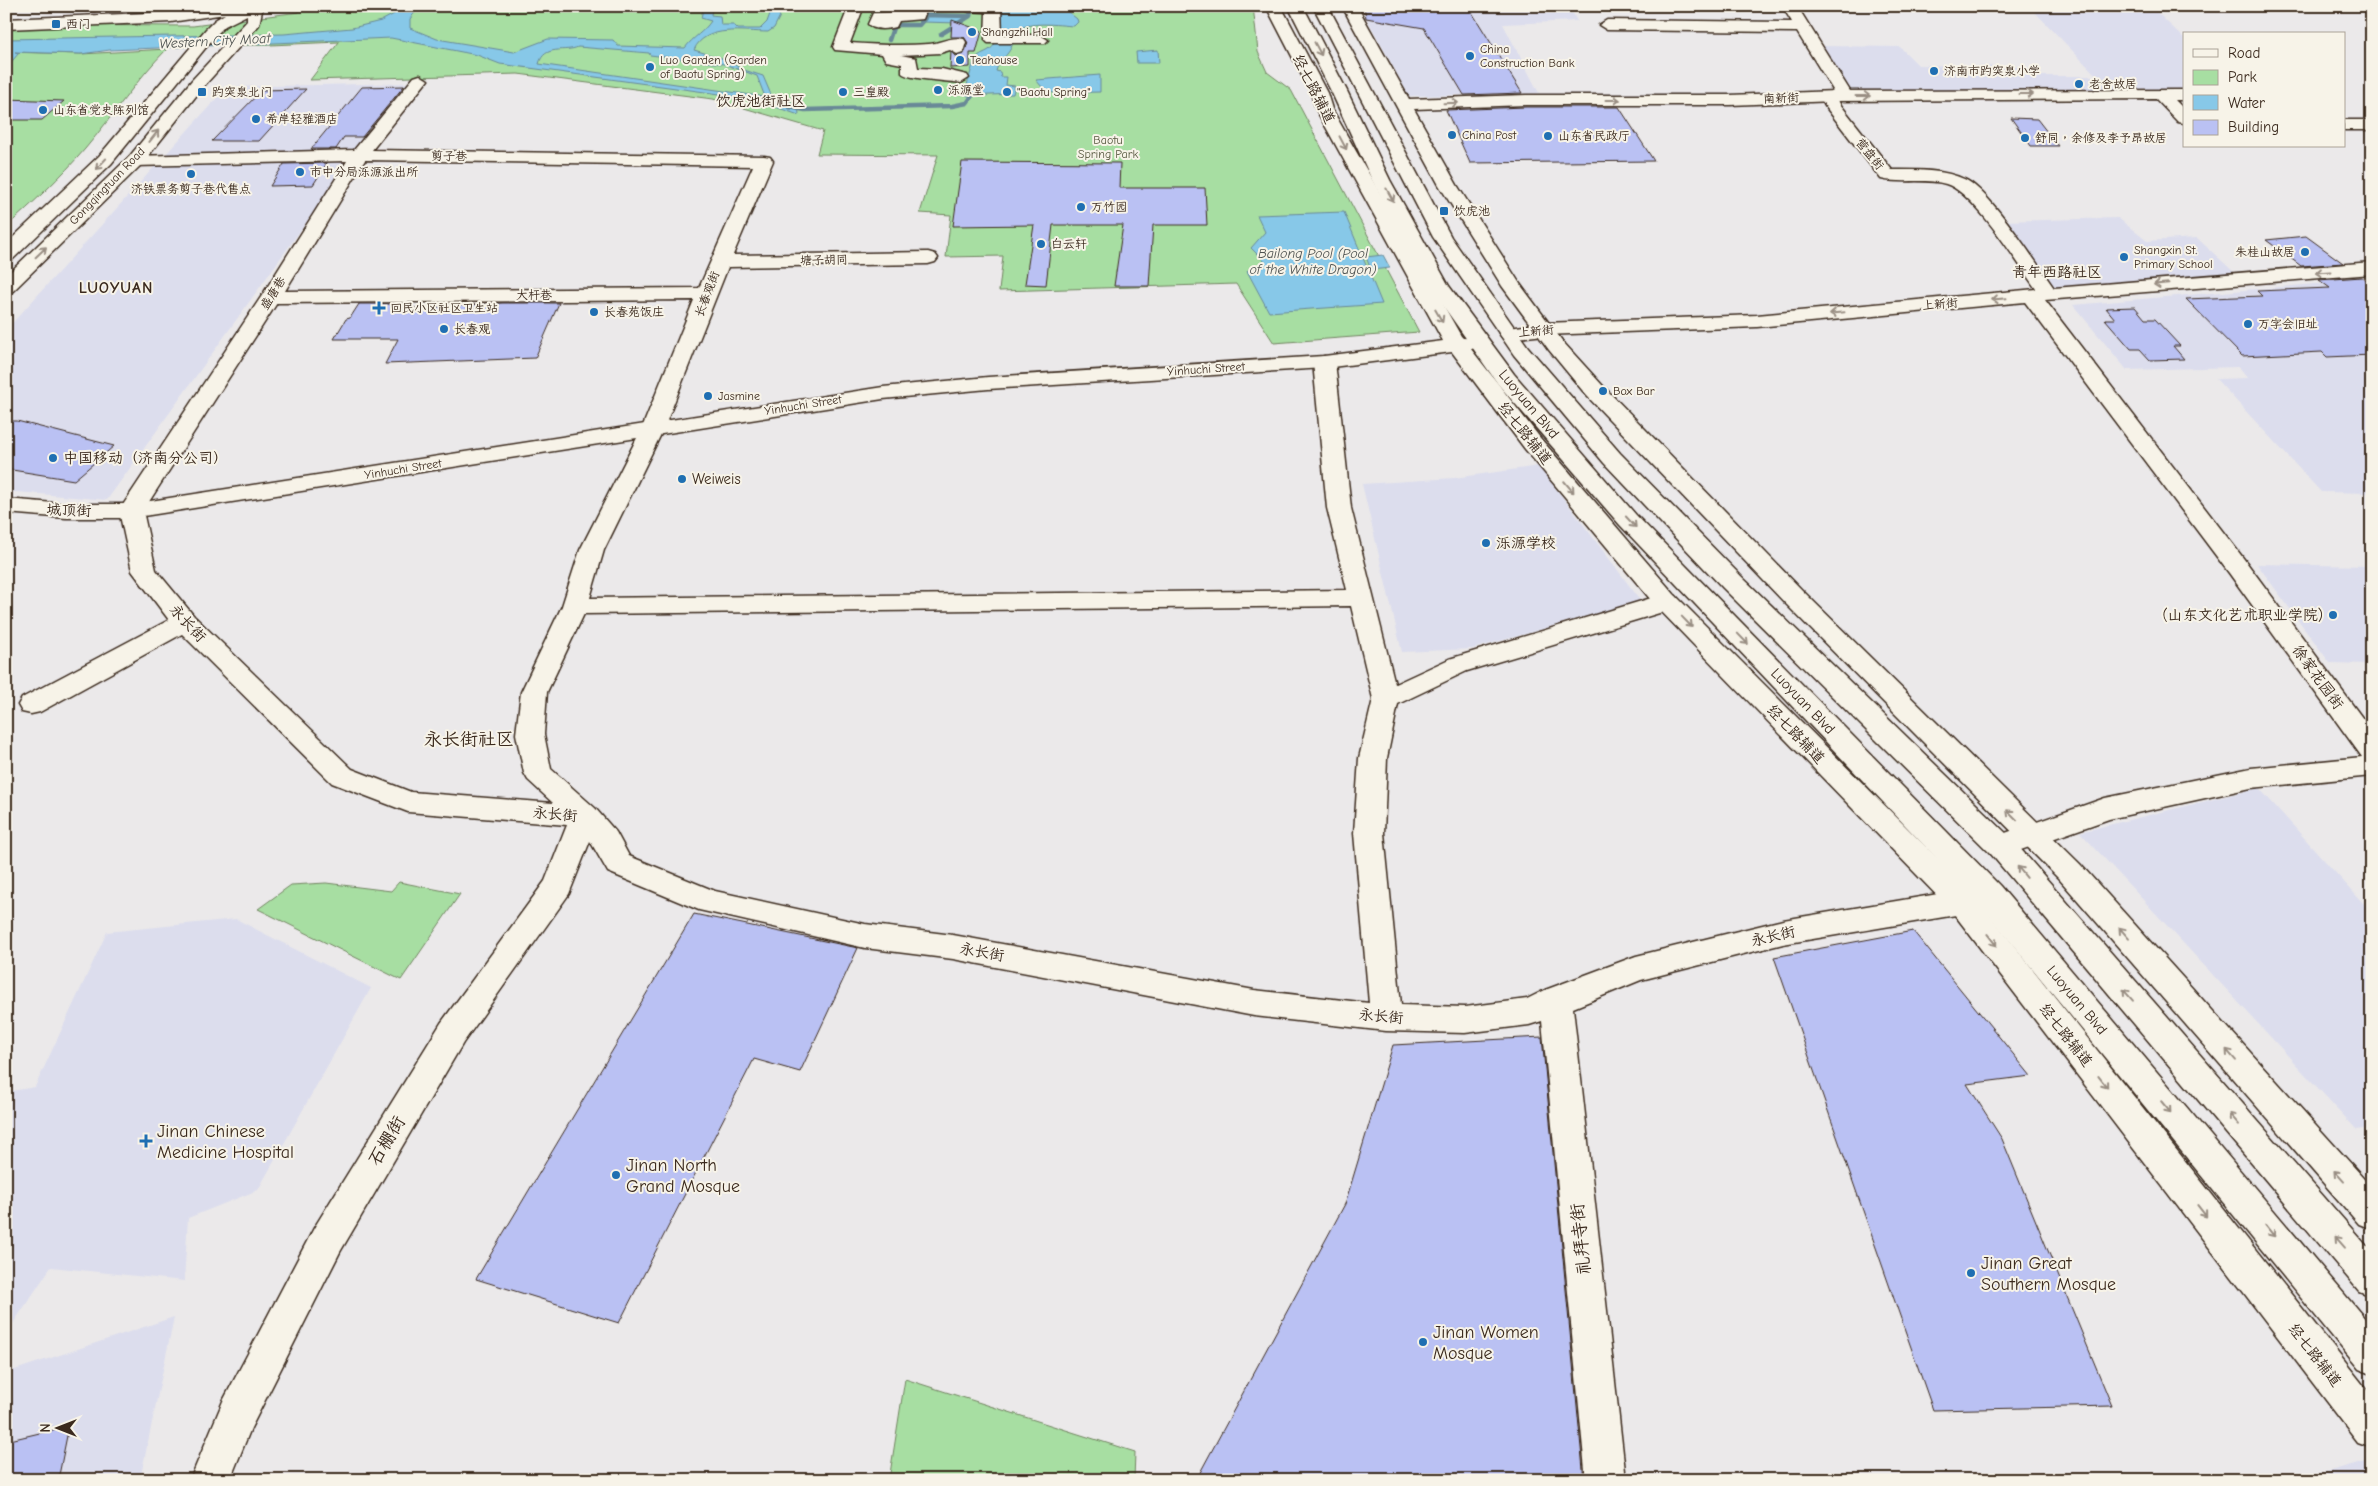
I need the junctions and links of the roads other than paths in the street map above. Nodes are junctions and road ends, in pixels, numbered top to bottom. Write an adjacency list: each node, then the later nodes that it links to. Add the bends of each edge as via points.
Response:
1 (192, 6): 14 (street)
2 (247, 6): 15 (street, via 171,17)
3 (254, 6): 31 (street, Gongqingtuan Road, one-way to 3, via 168,118 251,26); 33 (street, Gongqingtuan Road, one-way to 33, via 220,24 105,160)
4 (1274, 6): 43 (street, 经七路辅道, one-way to 43, via 1361,178)
5 (1295, 6): 43 (street, Luoyuan Blvd, one-way to 43, via 1381,180)
6 (1320, 6): 42 (street, Luoyuan Blvd, via 1442,237)
7 (1349, 6): 26 (street)
8 (1790, 6): 17 (street, 营盘街)
9 (925, 7): 13 (street, via 918,16)
10 (971, 7): 11 (street)
11 (994, 7): 18 (street, via 994,39)
12 (864, 8): 20 (street, via 850,25 841,47)
13 (899, 12)
14 (6, 16)
15 (6, 24)
16 (1607, 25): 17 (street)
17 (1802, 27): 25 (street, 营盘街, via 1842,91)
18 (1040, 40)
19 (957, 49): 20 (street, via 958,42 942,47)
20 (887, 50): 21 (street, via 892,58 910,61 910,73)
21 (961, 78)
22 (420, 80): 30 (street, 盛唐巷)
23 (2160, 94): 24 (street, 南新街); 25 (street, 南新街, one-way to 23); 27 (street)
24 (2183, 95)
25 (1836, 96): 26 (street, 南新街, one-way to 25); 39 (street, 营盘街, via 1829,98 1833,106 1887,175 1962,183 1996,222)
26 (1402, 104): 41 (street, via 1448,185 1512,286)
27 (2183, 117)
28 (2346, 125): 29 (street)
29 (2372, 125)
30 (359, 155): 31 (street, 剪子巷); 32 (street, 剪子巷); 40 (street, 盛唐巷)
31 (135, 160): 37 (street, Gongqingtuan Road, one-way to 31)
32 (764, 161): 35 (street, 长春观街)
33 (9, 249)
34 (928, 258): 35 (street, 塘子胡同)
35 (721, 261): 38 (street, 长春观街)
36 (2372, 268): 39 (street, 上新街, one-way to 39)
37 (6, 286)
38 (706, 294): 40 (street, 大杆巷); 45 (street, 长春观街)
39 (2040, 295): 41 (street, 上新街, one-way to 41, via 1758,320); 54 (street, 徐家花园街)
40 (271, 296): 47 (street, 盛唐巷)
41 (1544, 329): 42 (street, 上新街); 57 (street, one-way to 41, via 1595,391)
42 (1509, 334): 58 (street, Luoyuan Blvd, via 1612,458 1732,582)
43 (1468, 344): 44 (street, Yinhuchi Street); 49 (street, 经七路辅道, one-way to 49, via 1532,444); 59 (street, Luoyuan Blvd, one-way to 59, via 1506,379 1628,520)
44 (1324, 362): 45 (street, Yinhuchi Street, via 988,383 883,393); 48 (street, via 1338,508)
45 (653, 428): 47 (street, Yinhuchi Street); 50 (street, 长春观街, via 592,550)
46 (6, 506): 47 (street, 城顶街, via 66,511)
47 (131, 511): 51 (street, 永长街, via 144,571)
48 (1361, 598): 50 (street); 52 (street)
49 (1667, 602): 52 (street, via 1458,665); 59 (street, 经七路辅道, one-way to 59)
50 (575, 606): 56 (street, 长春观街, via 534,692 530,734 538,773)
51 (184, 622): 53 (street); 56 (street, 永长街, via 342,776 408,802)
52 (1386, 699): 61 (street, via 1374,758 1369,833)
53 (31, 705)
54 (2372, 750)
55 (2372, 766): 57 (street, via 2251,778 2105,809)
56 (586, 816): 61 (street, 永长街, via 606,840 618,864 710,902 865,936 953,947 1254,1003); 66 (street, 石棚街, via 558,886 452,1033 327,1240 237,1415)
57 (2032, 835): 58 (street); 62 (street, one-way to 57, via 2070,872)
58 (2001, 846): 63 (street, Luoyuan Blvd, one-way to 58)
59 (1975, 898): 60 (street, 永长街, via 1783,932 1636,969); 64 (street, Luoyuan Blvd, one-way to 64); 65 (street, 经七路辅道, one-way to 65)
60 (1556, 999): 61 (street, 永长街, via 1529,1012 1465,1020); 67 (street, 礼拜寺街)
61 (1386, 1018)
62 (2372, 1213)
63 (2372, 1279)
64 (2372, 1356)
65 (2372, 1428)
66 (210, 1480)
67 (1606, 1480)

